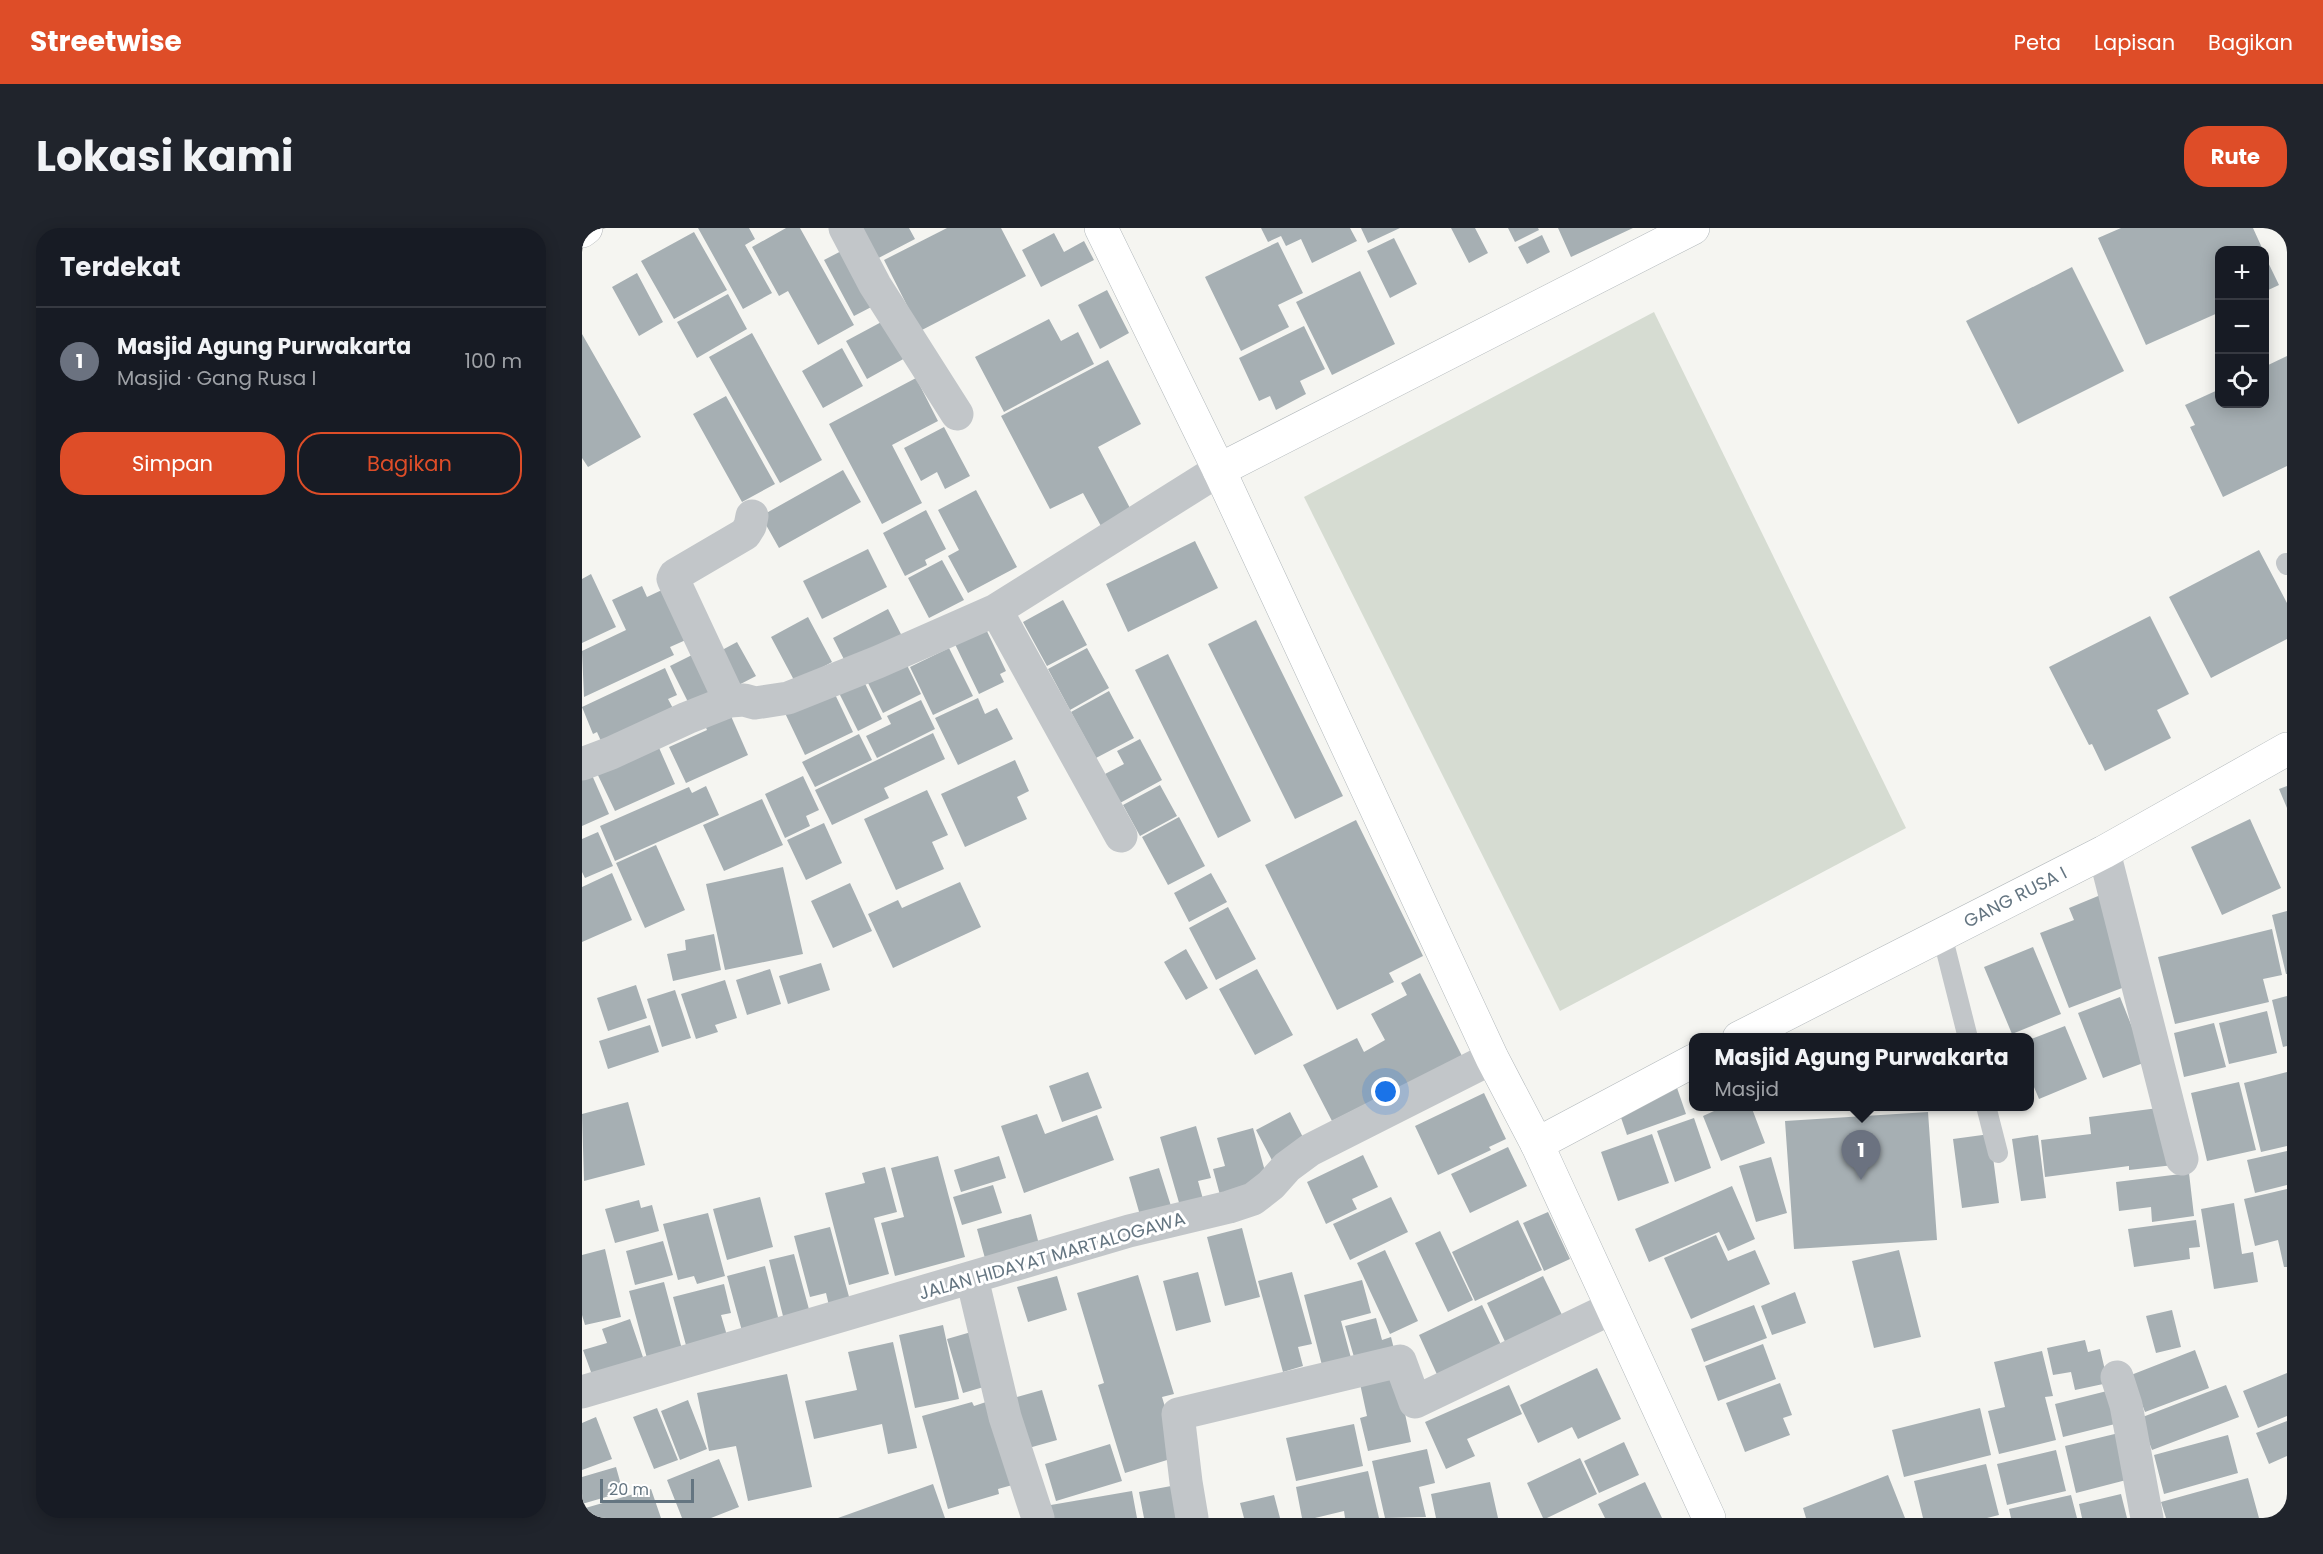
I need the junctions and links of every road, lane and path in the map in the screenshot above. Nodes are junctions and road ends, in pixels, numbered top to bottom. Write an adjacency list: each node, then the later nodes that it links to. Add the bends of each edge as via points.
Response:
1 (586, 228): 5 (main road)
2 (845, 228): 6 (street, via 875,285)
3 (1101, 228): 7 (main road)
4 (1693, 228): 7 (main road)
5 (582, 231)
6 (957, 414)
7 (1219, 470): 9 (street); 18 (main road)
8 (752, 516): 10 (street, via 745,534 673,579)
9 (996, 610): 10 (street, via 788,698); 13 (street)
10 (730, 702): 12 (street)
11 (2287, 749): 14 (main road, GANG RUSA I)
12 (582, 764)
13 (1121, 836)
14 (2104, 852): 15 (main road, GANG RUSA I); 23 (street)
15 (1942, 935): 16 (main road, GANG RUSA I); 17 (lane)
16 (1749, 1033)
17 (1967, 1033)
18 (1492, 1058): 21 (main road); 24 (street, JALAN HIDAYAT MARTALOGAWA, via 1310,1150 1253,1199)
19 (1689, 1063): 21 (main road)
20 (1987, 1111): 22 (lane)
21 (1537, 1144): 25 (main road)
22 (1998, 1153)
23 (2182, 1159)
24 (972, 1278): 27 (street, JALAN HIDAYAT MARTALOGAWA); 28 (street, via 1005,1417)
25 (1612, 1308): 29 (street, via 1415,1402 1400,1361 1178,1414); 30 (main road)
26 (2117, 1377): 31 (street)
27 (582, 1392)
28 (1038, 1518)
29 (1192, 1518)
30 (1709, 1518)
31 (2147, 1518)

